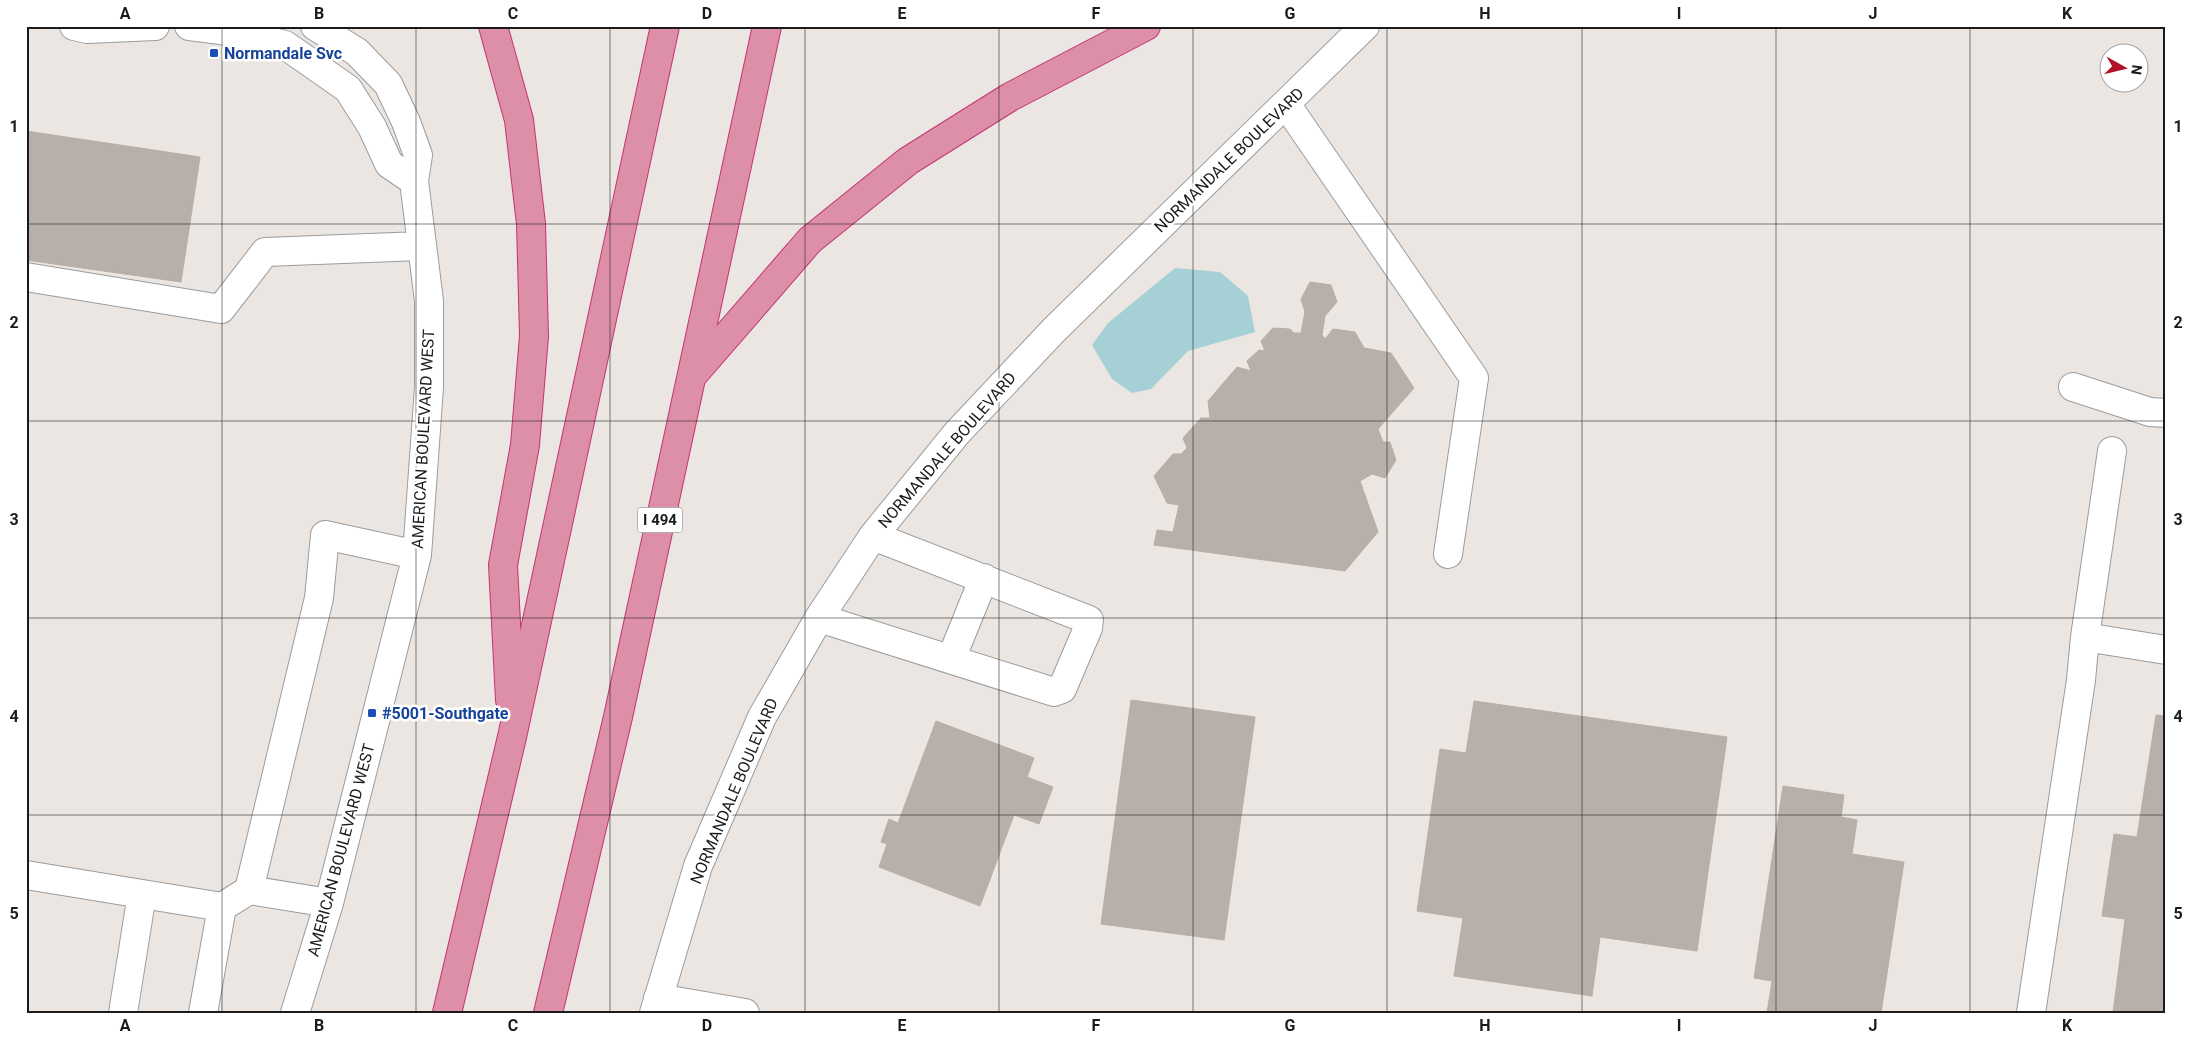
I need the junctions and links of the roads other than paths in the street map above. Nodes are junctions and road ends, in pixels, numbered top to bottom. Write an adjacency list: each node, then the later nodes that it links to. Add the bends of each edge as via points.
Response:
1 (74, 26): 2 (street, via 87,29)
2 (155, 26)
3 (315, 26): 11 (street, AMERICAN BOULEVARD WEST, via 358,52 388,84 418,155)
4 (493, 26): 26 (highway, via 519,120 531,224 534,336 525,446 503,565)
5 (665, 26): 26 (highway)
6 (767, 26): 14 (highway, I 494)
7 (1146, 26): 14 (highway, via 1010,97 908,161 810,240)
8 (1366, 26): 10 (street, NORMANDALE BOULEVARD)
9 (205, 27): 11 (street, via 285,45 348,89 372,127 388,164)
10 (1286, 104): 18 (street, NORMANDALE BOULEVARD, via 1054,330 957,432); 19 (street, via 1474,378)
11 (414, 181): 12 (street, AMERICAN BOULEVARD WEST)
12 (421, 246): 13 (street, via 265,252 221,309); 20 (street, AMERICAN BOULEVARD WEST, via 429,301 429,345)
13 (26, 277)
14 (689, 379): 37 (highway, I 494, via 618,717)
15 (2073, 387): 16 (street, via 2150,412)
16 (2166, 413)
17 (2112, 451): 23 (street)
18 (872, 536): 21 (street); 22 (street, NORMANDALE BOULEVARD)
19 (1448, 554)
20 (417, 555): 28 (street, via 325,535 319,598); 30 (street, AMERICAN BOULEVARD WEST)
21 (984, 578): 25 (street); 25 (street, via 1089,620 1088,628 1062,689 1054,692)
22 (819, 618): 25 (street); 32 (street, NORMANDALE BOULEVARD, via 762,716 698,866)
23 (2084, 637): 24 (street); 39 (street, via 2081,680)
24 (2166, 650)
25 (951, 659)
26 (512, 737): 36 (highway)
27 (26, 875): 29 (street)
28 (249, 890): 30 (street); 31 (street)
29 (142, 894): 31 (street); 33 (street)
30 (329, 902): 35 (street, AMERICAN BOULEVARD WEST)
31 (222, 907): 34 (street)
32 (656, 1006): 38 (street)
33 (123, 1013)
34 (202, 1013)
35 (295, 1013)
36 (447, 1013)
37 (548, 1013)
38 (745, 1013)
39 (2030, 1013)

